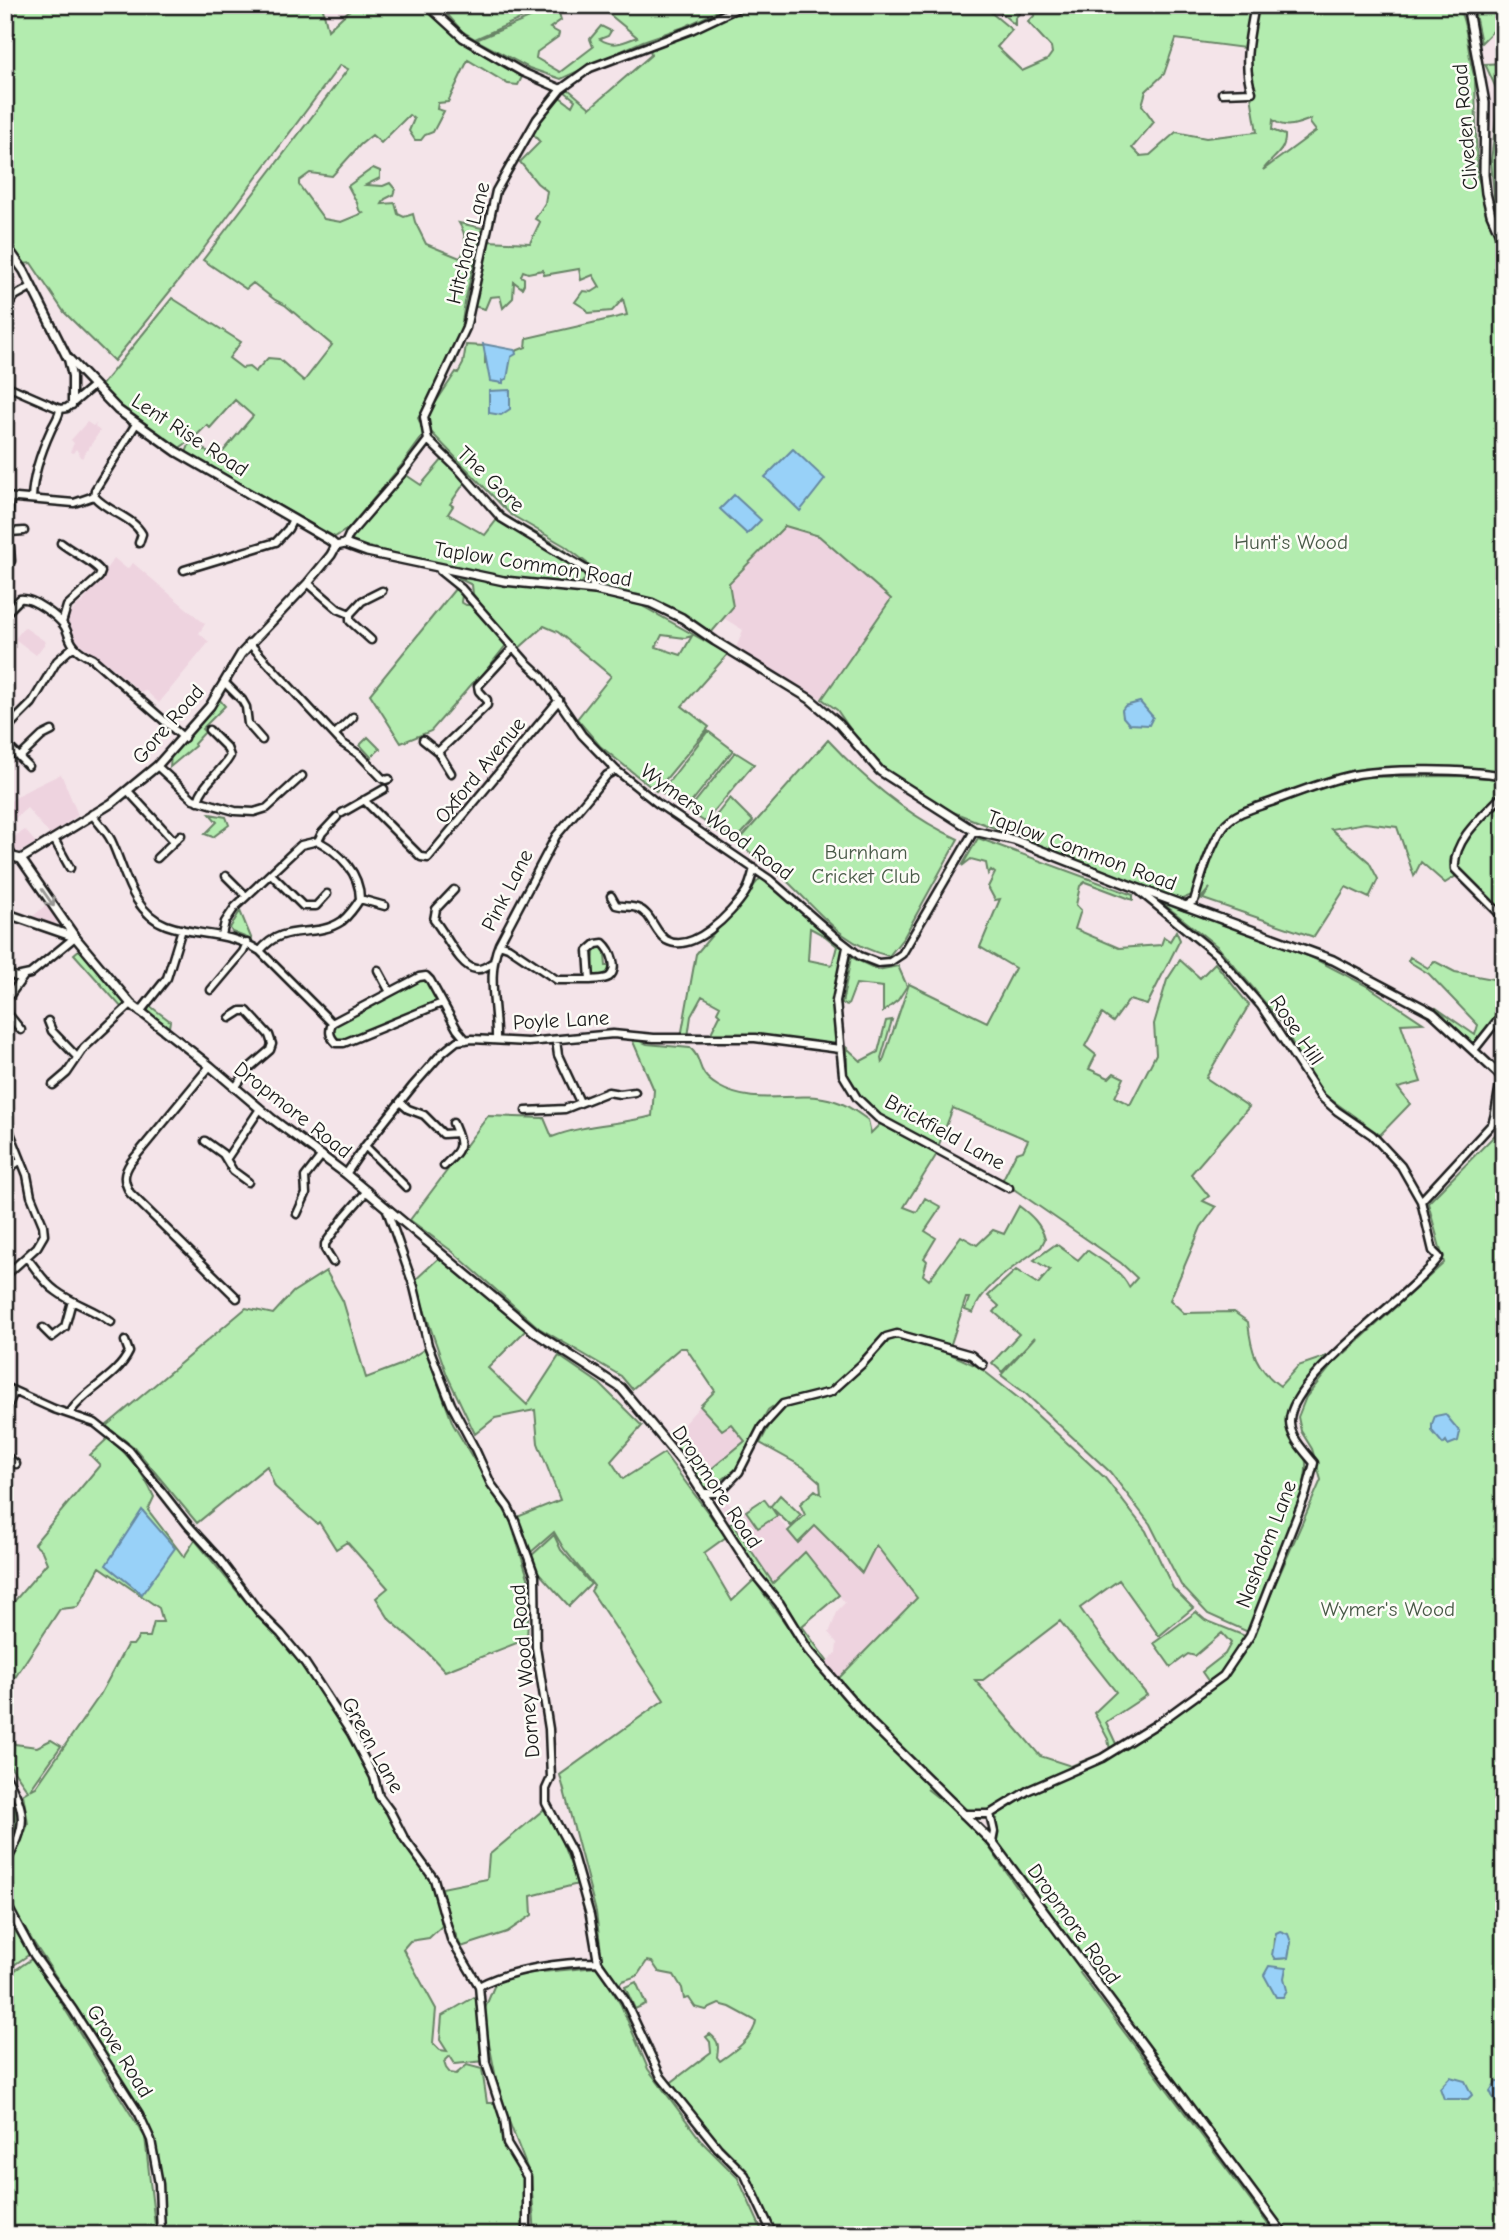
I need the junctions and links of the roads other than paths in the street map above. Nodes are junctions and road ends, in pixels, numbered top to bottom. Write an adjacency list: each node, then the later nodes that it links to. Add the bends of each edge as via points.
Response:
1 (427, 5): 5 (street, via 463,38)
2 (744, 5): 5 (street, Hitcham Lane, via 590,68)
3 (1255, 5): 6 (street, via 1248,42 1252,92)
4 (1467, 5): 8 (street, Cliveden Road, via 1485,103 1486,194)
5 (561, 89): 17 (street, Hitcham Lane, via 537,119 496,191 466,328 424,417)
6 (1222, 93)
7 (5, 244): 9 (street, Lent Rise Road)
8 (1504, 244)
9 (31, 286): 10 (street, via 15,296); 11 (street, Lent Rise Road)
10 (5, 310)
11 (67, 357): 13 (street, Lent Rise Road); 14 (street)
12 (5, 385): 15 (street)
13 (93, 386): 14 (street); 16 (street, Lent Rise Road)
14 (72, 405): 15 (street)
15 (60, 409): 20 (street, via 39,459)
16 (136, 424): 18 (street); 21 (street, Lent Rise Road)
17 (428, 440): 26 (street); 32 (street, The Gore, via 501,518 587,570)
18 (94, 496): 20 (street, via 74,503); 25 (street, via 138,527 142,534)
19 (7, 497): 20 (street); 23 (street)
20 (32, 498)
21 (293, 519): 27 (street, Lent Rise Road); 30 (street, via 276,542)
22 (24, 531): 23 (street)
23 (10, 532): 28 (street, via 6,539)
24 (61, 543): 36 (street, via 101,572 67,606)
25 (139, 543)
26 (345, 544): 27 (street); 29 (street, Taplow Common Road)
27 (336, 546): 31 (street, Gore Road)
28 (11, 561)
29 (439, 568): 32 (street, Taplow Common Road, via 505,581); 40 (street, Wymers Wood Road)
30 (184, 570)
31 (308, 583): 35 (street); 38 (street, Gore Road)
32 (595, 590): 69 (street, Taplow Common Road, via 651,603 682,618 787,684 839,724 880,771)
33 (382, 591): 35 (street)
34 (5, 614): 36 (street, via 17,600 26,598)
35 (349, 614): 37 (street, via 350,621)
36 (62, 622): 39 (street)
37 (372, 640)
38 (249, 643): 41 (street, Gore Road); 47 (street)
39 (74, 646): 44 (street, via 57,661 32,703); 48 (street)
40 (513, 648): 42 (street, Wymers Wood Road); 52 (street, via 478,686 487,705)
41 (225, 683): 48 (street, Gore Road); 49 (street, via 242,700 248,724)
42 (559, 700): 54 (street, Wymers Wood Road, via 582,736); 66 (street, Oxford Avenue, via 432,856 425,858)
43 (353, 717): 47 (street)
44 (5, 730)
45 (209, 730): 67 (street, via 230,756 207,782)
46 (52, 731): 53 (street)
47 (334, 734): 62 (street, via 382,779)
48 (184, 738): 56 (street, Gore Road)
49 (262, 740)
50 (423, 740): 52 (street)
51 (6, 747): 53 (street)
52 (438, 752): 58 (street)
53 (20, 757): 55 (street)
54 (607, 762): 57 (street, Wymers Wood Road); 59 (street)
55 (28, 766)
56 (157, 766): 64 (street, Gore Road); 67 (street)
57 (616, 770): 59 (street, Pink Lane); 78 (street, Wymers Wood Road)
58 (451, 773)
59 (607, 775): 97 (street, Pink Lane, via 556,836)
60 (302, 776): 67 (street, via 267,808 254,812)
61 (1504, 776): 87 (street, via 1464,772 1356,775 1255,808 1223,826 1194,901)
62 (389, 779)
63 (384, 789): 66 (street)
64 (128, 791): 68 (street, Gore Road); 72 (street)
65 (1504, 794): 90 (street, via 1465,836 1454,859 1455,869)
66 (364, 800): 73 (street, via 340,815)
67 (198, 801)
68 (92, 814): 71 (street, Gore Road); 92 (street, via 111,841 124,876 143,907 165,925)
69 (974, 831): 81 (street, Taplow Common Road, via 1014,840); 98 (street, Wymers Wood Road, via 902,954 878,964)
70 (181, 835): 72 (street)
71 (54, 839): 76 (street, Gore Road); 77 (street)
72 (174, 841): 75 (street)
73 (318, 841): 79 (street, via 301,845); 86 (street, via 355,874)
74 (5, 844): 76 (street)
75 (158, 858)
76 (13, 859): 91 (street, Dropmore Road, one-way to 91)
77 (70, 864)
78 (754, 868): 85 (street, via 747,892 690,943 666,940 646,914 616,905); 98 (street, Wymers Wood Road)
79 (271, 874): 83 (street, via 303,906 316,905); 84 (street)
80 (226, 876): 84 (street)
81 (1134, 887): 87 (street, Taplow Common Road); 147 (street, Rose Hill, via 1216,954 1261,1006 1320,1096 1372,1135 1401,1166)
82 (454, 890): 100 (street, via 436,909 434,920 461,961 480,969)
83 (327, 894)
84 (247, 896): 94 (street, via 225,922)
85 (611, 896)
86 (360, 899): 88 (street); 99 (street, via 342,920 324,929 282,934)
87 (1185, 905): 121 (street, Taplow Common Road, via 1343,965 1433,1013)
88 (385, 906)
89 (5, 913): 93 (street)
90 (1504, 922)
91 (67, 926): 93 (street); 95 (street, Dropmore Road)
92 (182, 929): 94 (street); 109 (street, via 167,978)
93 (60, 931): 95 (street)
94 (222, 935): 96 (street)
95 (75, 937): 103 (street); 108 (street, Dropmore Road)
96 (247, 943): 99 (street); 105 (street)
97 (499, 944): 100 (street, Pink Lane); 104 (street, via 557,980)
98 (847, 947): 120 (street, Brickfield Lane, via 836,1001)
99 (260, 951): 113 (street)
100 (492, 963): 117 (street, Pink Lane)
101 (378, 970): 106 (street)
102 (5, 972): 103 (street)
103 (24, 976): 115 (street, via 7,999 8,1014)
104 (590, 980): 104 (street, via 606,979 614,968 611,951 603,943 588,951)
105 (211, 990)
106 (390, 992): 107 (street, via 426,976); 113 (street)
107 (442, 1003): 113 (street, via 344,1043 331,1037); 114 (street)
108 (131, 1004): 109 (street, Dropmore Road); 122 (street)
109 (140, 1012): 123 (street, Dropmore Road)
110 (1504, 1012): 121 (street)
111 (230, 1018): 126 (street, via 247,1011 270,1035 272,1044)
112 (48, 1021): 122 (street)
113 (332, 1023)
114 (457, 1029): 116 (street); 118 (street)
115 (20, 1030)
116 (466, 1040): 117 (street, Poyle Lane); 118 (street, Poyle Lane)
117 (496, 1040): 119 (street, Poyle Lane)
118 (457, 1041): 128 (street)
119 (556, 1041): 120 (street, Poyle Lane, via 613,1034 755,1038); 129 (street)
120 (840, 1049): 145 (street, Brickfield Lane, via 843,1075 857,1098 878,1118)
121 (1474, 1050): 124 (street, Taplow Common Road)
122 (77, 1057): 125 (street)
123 (210, 1066): 126 (street, Dropmore Road); 155 (street, via 131,1162 124,1182)
124 (1503, 1078): 147 (street, via 1492,1124)
125 (52, 1085)
126 (235, 1088): 130 (street, Dropmore Road)
127 (635, 1092): 129 (street, via 608,1093)
128 (400, 1102): 134 (street, via 424,1115 443,1134); 136 (street)
129 (580, 1102): 131 (street, via 565,1109)
130 (260, 1109): 137 (street, Dropmore Road); 138 (street)
131 (526, 1111)
132 (5, 1120): 139 (street)
133 (453, 1123): 134 (street)
134 (457, 1133): 140 (street, via 460,1148)
135 (205, 1141): 138 (street)
136 (365, 1146): 142 (street); 144 (street)
137 (321, 1155): 142 (street, Dropmore Road); 149 (street, via 305,1178 306,1194)
138 (226, 1158): 143 (street, via 233,1171)
139 (21, 1160): 141 (street); 152 (street, via 44,1236)
140 (444, 1166)
141 (5, 1171)
142 (346, 1174): 146 (street, Dropmore Road)
143 (248, 1182)
144 (406, 1187)
145 (1009, 1188)
146 (367, 1191): 148 (street, Dropmore Road); 153 (street, via 325,1244)
147 (1421, 1201): 172 (street, Nashdom Lane, via 1433,1251 1439,1257 1328,1362 1293,1410 1290,1422 1298,1443 1314,1462 1306,1493 1250,1636 1223,1676 1102,1758 1030,1790)
148 (387, 1210): 150 (street, Dropmore Road); 151 (street, Dorney Wood Road)
149 (297, 1214)
150 (411, 1229): 151 (street); 167 (street, Dropmore Road, via 536,1333 621,1388)
151 (398, 1237): 176 (street, Dorney Wood Road, via 428,1345 451,1404 515,1521 535,1577 536,1647 550,1729 551,1778 546,1803 572,1852)
152 (26, 1257): 154 (street); 156 (street, via 54,1290)
153 (333, 1262)
154 (6, 1273)
155 (237, 1298)
156 (72, 1301): 157 (street); 158 (street, via 65,1327 52,1337)
157 (111, 1322)
158 (43, 1328)
159 (125, 1341): 164 (street, via 129,1352 124,1362 77,1401)
160 (982, 1365): 168 (street, via 971,1355 897,1334 886,1338 831,1392 783,1404 762,1427 739,1472)
161 (5, 1387): 162 (street, Green Lane)
162 (14, 1392): 163 (street); 164 (street, Green Lane)
163 (5, 1412)
164 (69, 1414): 177 (street, Green Lane, via 95,1423 129,1450 304,1663 351,1733 404,1838 434,1879 452,1939)
165 (5, 1455): 166 (street)
166 (16, 1464)
167 (704, 1493): 168 (street); 169 (street, Dropmore Road)
168 (719, 1493): 169 (street)
169 (710, 1503): 171 (street, Dropmore Road, via 808,1650 872,1724)
170 (5, 1774): 174 (street, via 23,1807 23,1822)
171 (963, 1814): 172 (street); 173 (street, Dropmore Road)
172 (990, 1814): 173 (street)
173 (992, 1842): 181 (street, Dropmore Road)
174 (5, 1864)
175 (5, 1901): 178 (street, Grove Road, via 34,1955 139,2114 151,2140 159,2184)
176 (598, 1962): 177 (street, via 498,1976); 180 (street, Dorney Wood Road, via 625,2000 661,2077 746,2175)
177 (479, 1986): 179 (street, Green Lane, via 486,2063 508,2144 527,2177)
178 (161, 2235)
179 (527, 2235)
180 (773, 2235)
181 (1284, 2235)

